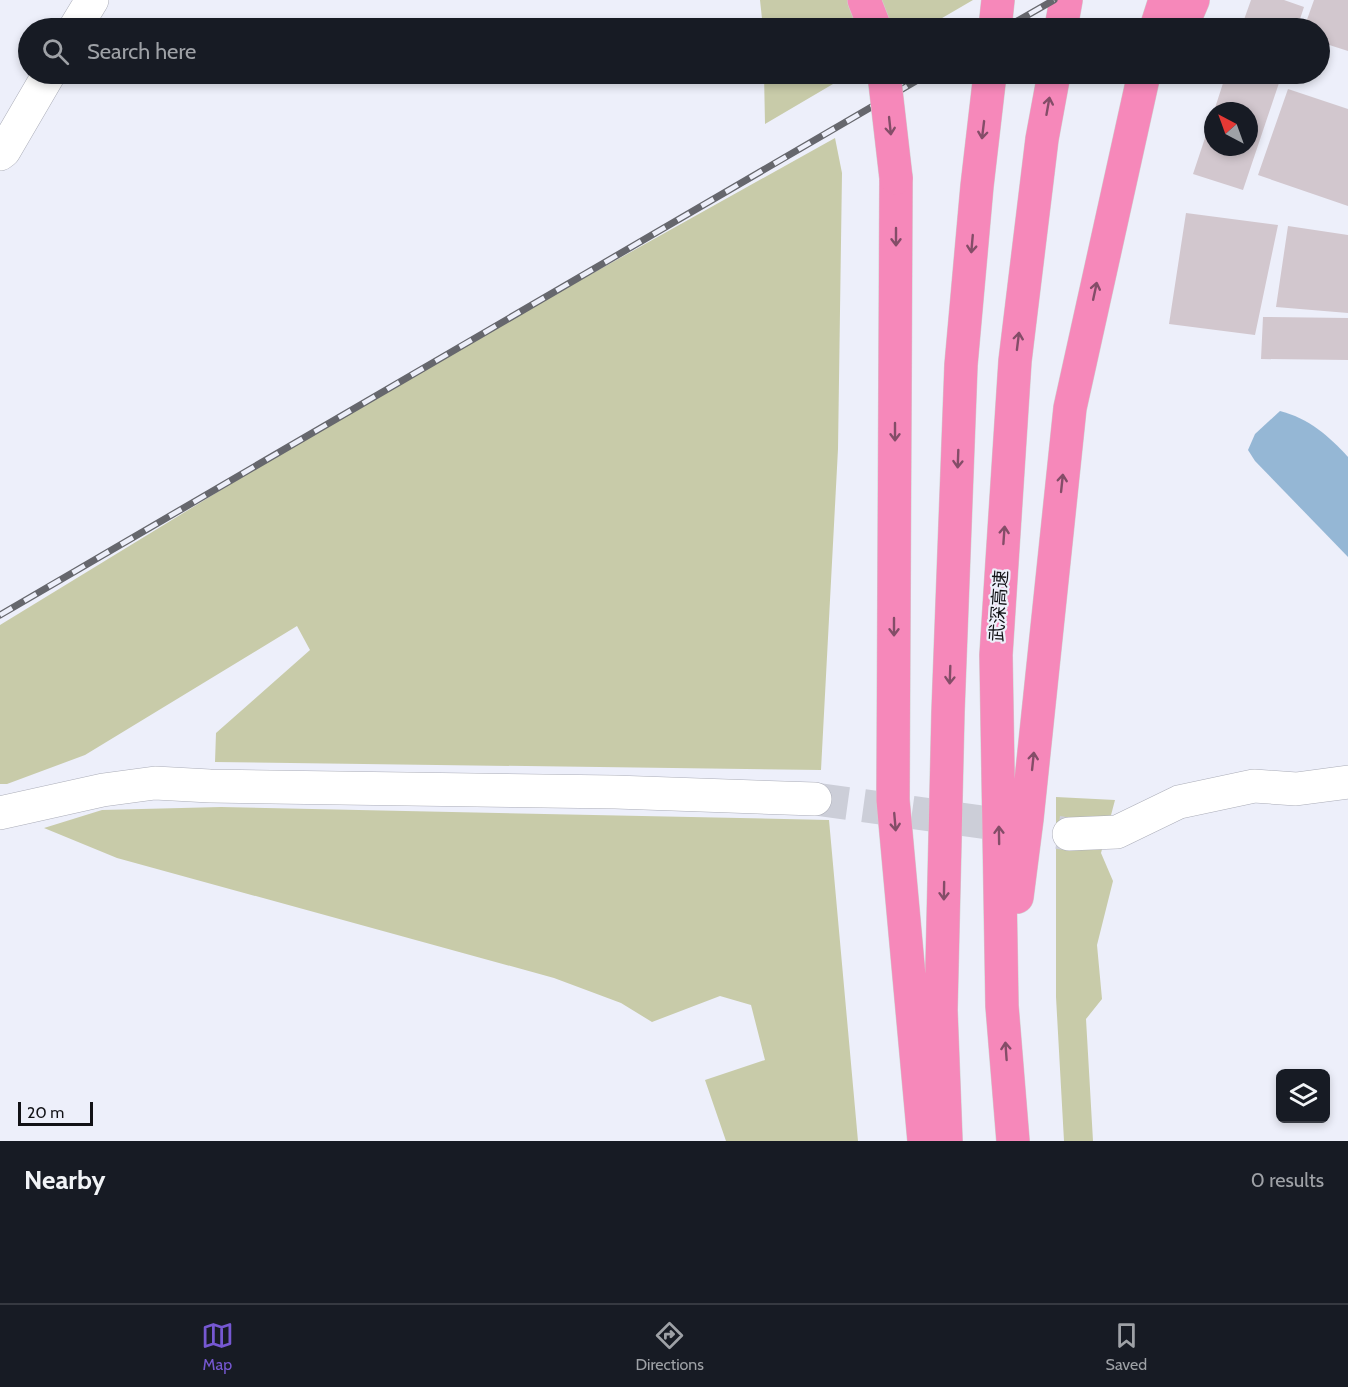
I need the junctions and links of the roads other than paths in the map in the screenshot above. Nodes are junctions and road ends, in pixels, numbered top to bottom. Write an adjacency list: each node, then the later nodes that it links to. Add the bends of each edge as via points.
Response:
1 (92, 0): 8 (lane)
2 (864, 0): 9 (highway)
3 (873, 0): 10 (highway)
4 (998, 0): 11 (highway)
5 (1066, 0): 12 (highway)
6 (1165, 0): 13 (highway)
7 (1193, 0): 14 (highway)
8 (81, 18)
9 (872, 18)
10 (875, 18)
11 (996, 18)
12 (1063, 18)
13 (1159, 18)
14 (1185, 18)
15 (43, 84): 21 (lane)
16 (885, 84): 28 (highway, one-way to 28, bridge, via 896,178 893,800)
17 (989, 84): 29 (highway, one-way to 29, via 961,365 941,1010)
18 (1052, 84): 27 (highway, 武深高速, one-way to 18, via 996,655 1015,361)
19 (1142, 84): 22 (highway)
20 (1159, 84): 22 (highway)
21 (0, 154)
22 (1116, 193): 27 (highway, one-way to 22, via 1027,819 1070,408)
23 (1348, 782): 26 (lane, via 1296,789 1254,786 1179,802 1117,832)
24 (815, 799): 25 (lane, via 155,783 103,790)
25 (0, 813)
26 (1069, 834)
27 (1002, 1006): 30 (highway, 武深高速, one-way to 27)
28 (924, 1141)
29 (946, 1141)
30 (1013, 1141)

